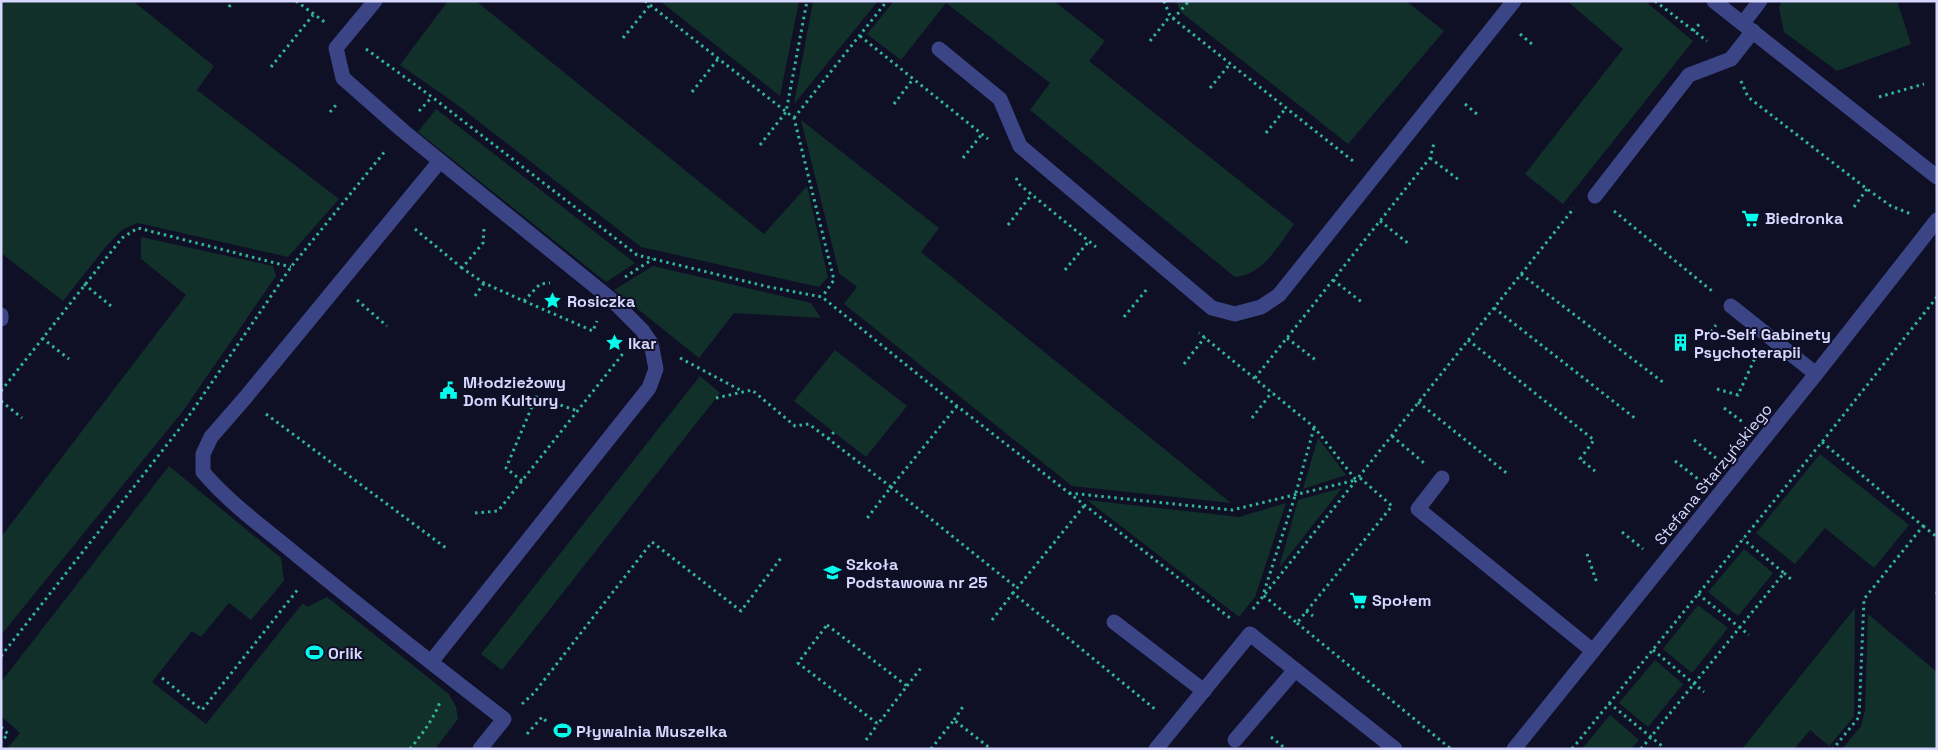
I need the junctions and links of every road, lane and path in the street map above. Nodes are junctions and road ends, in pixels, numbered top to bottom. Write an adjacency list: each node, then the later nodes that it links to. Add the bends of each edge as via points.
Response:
1 (233, 1): 14 (path)
2 (296, 1): 15 (path)
3 (375, 1): 19 (street)
4 (645, 1): 13 (path)
5 (807, 1): 36 (path)
6 (888, 1): 39 (path)
7 (1164, 1): 16 (path)
8 (1189, 1): 16 (path)
9 (1514, 1): 47 (street)
10 (1656, 1): 24 (path)
11 (1714, 1): 17 (street)
12 (1760, 1): 17 (street)
13 (650, 5): 20 (path); 25 (path)
14 (229, 6)
15 (313, 15): 19 (path); 27 (path)
16 (1172, 17): 21 (path); 26 (path)
17 (1748, 27): 24 (street); 38 (street)
18 (1514, 29): 22 (path)
19 (346, 35): 32 (path); 40 (street, via 336,48 343,78)
20 (623, 38)
21 (1150, 41)
22 (1533, 45)
23 (940, 49): 47 (street, via 1000,99 1020,146 1212,308 1235,314 1261,306 1279,295)
24 (1731, 59): 50 (path, via 1748,97); 52 (street, via 1689,75)
25 (718, 60): 31 (path); 36 (path)
26 (1230, 63): 30 (path); 35 (path)
27 (271, 66)
28 (914, 80): 34 (path)
29 (1924, 84): 38 (path, via 1872,99)
30 (1210, 88)
31 (692, 92)
32 (432, 97): 40 (path); 71 (path, via 638,255)
33 (1464, 103): 37 (path)
34 (894, 104)
35 (1286, 108): 41 (path); 47 (path)
36 (786, 112): 39 (path); 43 (path)
37 (1478, 114)
38 (1859, 115): 48 (street)
39 (794, 118): 71 (path, via 834,280)
40 (402, 130): 46 (street); 61 (path)
41 (1266, 133)
42 (982, 134): 44 (path)
43 (760, 145)
44 (963, 158)
45 (1430, 158): 49 (path)
46 (440, 162): 88 (street, via 612,300); 99 (street)
47 (1373, 177)
48 (1937, 177)
49 (1459, 180)
50 (1867, 189): 53 (path); 55 (path, via 1891,206)
51 (1032, 194): 57 (path)
52 (1595, 196): 64 (path, via 1588,190); 76 (path)
53 (1854, 207)
54 (1380, 221): 60 (path)
55 (1936, 221): 93 (street, Stefana Starzyńskiego)
56 (482, 223): 62 (path, via 483,243)
57 (1008, 225)
58 (415, 230): 62 (path)
59 (1089, 241): 63 (path)
60 (1410, 244)
61 (291, 267): 68 (path, via 138,228 122,238); 158 (path, via 184,423)
62 (462, 268): 67 (path)
63 (1065, 270)
64 (1521, 274): 77 (path); 94 (path)
65 (1333, 280): 74 (path)
66 (558, 282): 73 (path, via 540,284)
67 (484, 283): 70 (path); 73 (path)
68 (84, 284): 75 (path); 85 (path)
69 (1147, 289): 80 (path)
70 (475, 296)
71 (822, 297): 103 (path)
72 (1937, 297): 115 (path)
73 (524, 301): 79 (path, via 593,331)
74 (1363, 303)
75 (111, 306)
76 (1731, 306): 93 (street)
77 (1494, 308): 87 (path); 108 (path)
78 (1, 314): 81 (street)
79 (599, 317)
80 (1124, 317)
81 (1, 319)
82 (1722, 331): 84 (path, via 1716,326)
83 (1205, 337): 92 (path)
84 (1707, 337)
85 (42, 338): 90 (path); 96 (path)
86 (1287, 338): 91 (path)
87 (1468, 340): 102 (path); 119 (path, via 1594,440 1580,459)
88 (651, 343): 97 (path); 105 (path, via 631,344); 159 (street, via 656,369 649,388)
89 (1748, 352): 95 (path, via 1755,357 1738,395)
90 (69, 359)
91 (1317, 361)
92 (1184, 364)
93 (1816, 374): 157 (street, Stefana Starzyńskiego)
94 (1664, 383)
95 (1717, 389)
96 (1, 390)
97 (741, 391): 100 (path); 113 (path, via 752,390 795,426 809,424)
98 (1272, 392): 107 (path)
99 (245, 398): 136 (path); 140 (street, via 211,436 203,454 203,472 218,489)
100 (716, 398)
101 (1, 401): 106 (path)
102 (1418, 402): 112 (path); 120 (path)
103 (956, 406): 126 (path); 127 (path)
104 (1724, 408): 109 (path)
105 (578, 411): 124 (path); 124 (path, via 536,397 506,468)
106 (22, 418)
107 (1252, 418)
108 (1636, 419)
109 (1747, 425)
110 (1314, 427): 128 (path)
111 (834, 432): 113 (path)
112 (1392, 436): 116 (path); 121 (path)
113 (828, 439): 126 (path)
114 (1694, 440): 118 (path)
115 (1822, 442): 132 (path); 135 (path)
116 (1418, 458)
117 (1674, 460): 125 (path)
118 (1720, 460)
119 (1595, 471)
120 (1509, 475)
121 (1359, 477): 123 (path); 148 (path, via 1392,506)
122 (1442, 478): 157 (street, via 1418,508)
123 (1356, 480): 128 (path); 147 (path)
124 (522, 481): 130 (path, via 498,511)
125 (1702, 482)
126 (891, 487): 131 (path); 144 (path)
127 (1067, 492): 128 (path, via 1232,510); 129 (path)
128 (1295, 496): 147 (path)
129 (1084, 506): 144 (path); 154 (path)
130 (475, 513)
131 (865, 521)
132 (1923, 526): 134 (path); 192 (path, via 1864,599 1858,717)
133 (1622, 532): 137 (path)
134 (1937, 537)
135 (1742, 539): 141 (path); 146 (path)
136 (446, 548)
137 (1646, 552)
138 (1587, 554): 143 (path)
139 (781, 558): 168 (path, via 741,611 652,542)
140 (314, 569): 159 (street); 163 (path, via 202,710)
141 (1784, 573): 142 (path); 153 (path)
142 (1793, 581)
143 (1597, 583)
144 (1017, 588): 145 (path)
145 (1013, 593): 150 (path); 171 (path)
146 (1698, 594): 153 (path); 156 (path)
147 (1263, 595): 152 (path); 154 (path)
148 (1306, 611): 149 (path); 152 (path)
149 (1313, 616)
150 (992, 620)
151 (1114, 622): 166 (street)
152 (1297, 623): 188 (path)
153 (1740, 628): 155 (path); 164 (path)
154 (1245, 629): 161 (street); 166 (street)
155 (1749, 635)
156 (1653, 650): 164 (path); 169 (path)
157 (1593, 652): 189 (street, Stefana Starzyńskiego)
158 (1, 656)
159 (431, 662): 162 (street)
160 (921, 668): 165 (path)
161 (1295, 670): 179 (street); 187 (street)
162 (448, 675): 182 (path, via 436,713); 183 (street, via 504,719)
163 (162, 678)
164 (1694, 684): 167 (path); 177 (path)
165 (907, 686): 174 (path); 174 (path, via 827,625 798,662)
166 (1204, 691): 186 (street)
167 (1704, 692)
168 (534, 693)
169 (1610, 703): 177 (path); 190 (path)
170 (964, 705): 172 (path)
171 (1161, 714)
172 (954, 720): 184 (path); 185 (path)
173 (548, 722): 175 (path, via 542,717)
174 (878, 724): 178 (path)
175 (534, 726)
176 (1, 727): 180 (path, via 8,734)
177 (1651, 737): 181 (path); 191 (path)
178 (866, 740)
179 (1235, 740)
180 (1, 742)
181 (1662, 746)
182 (410, 749)
183 (480, 749)
184 (931, 749)
185 (991, 749)
186 (1156, 749)
187 (1395, 749)
188 (1451, 749)
189 (1514, 749)
190 (1572, 749)
191 (1641, 749)
192 (1833, 749)

